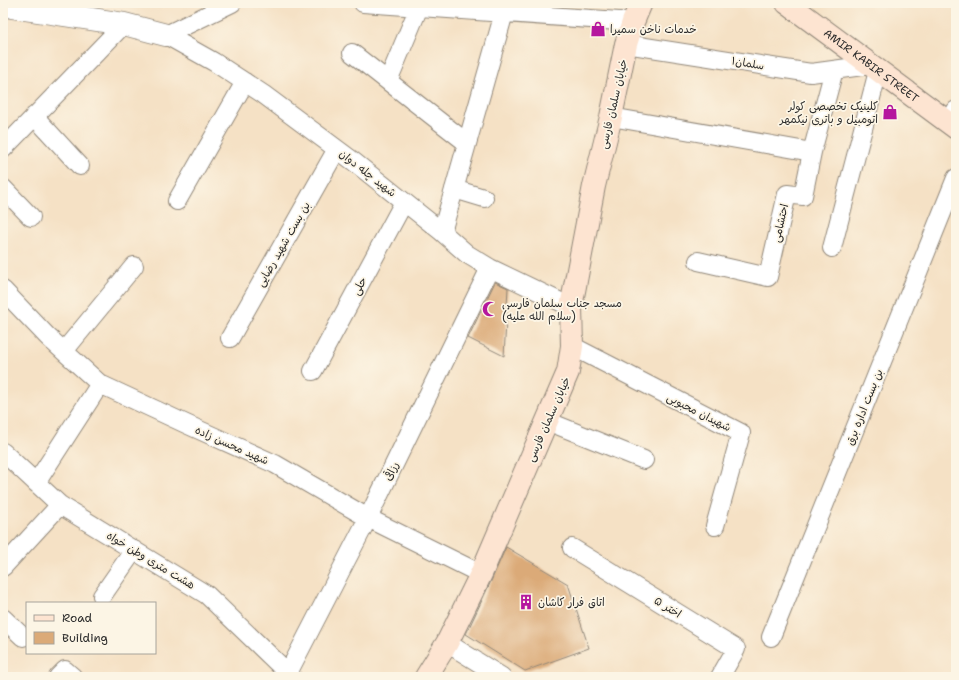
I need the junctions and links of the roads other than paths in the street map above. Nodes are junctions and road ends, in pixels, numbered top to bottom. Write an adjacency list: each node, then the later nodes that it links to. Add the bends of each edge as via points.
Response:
1 (232, 3): 9 (street)
2 (363, 3): 4 (street)
3 (3, 4): 8 (street)
4 (419, 7): 6 (street); 14 (street)
5 (799, 7): 12 (main road, AMIR KABIR STREET)
6 (502, 8): 7 (street); 19 (street)
7 (637, 13): 10 (main road, خیابان سلمان فارسی)
8 (124, 24): 9 (street); 16 (street)
9 (166, 35): 15 (street, شهید چله دوان)
10 (626, 44): 13 (street, سلمان۱, via 811,73); 17 (main road, خیابان سلمان فارسی)
11 (352, 53): 14 (street)
12 (874, 68): 13 (street, سلمان۱); 18 (main road, AMIR KABIR STREET); 32 (street)
13 (834, 70): 22 (street, احتشامی)
14 (388, 81): 19 (street)
15 (245, 82): 21 (street, شهید چله دوان); 28 (street)
16 (34, 116): 20 (street); 23 (street)
17 (611, 117): 22 (street); 37 (main road, خیابان سلمان فارسی, via 594,186)
18 (954, 120)
19 (467, 143): 26 (street)
20 (3, 149)
21 (337, 149): 29 (street, شهید چله دوان); 38 (street, بن بست شهید رضایی)
22 (812, 152): 33 (street, احتشامی, via 803,196 787,194 768,277)
23 (80, 166)
24 (956, 178): 57 (street, بن بست اداره برق)
25 (3, 188): 30 (street)
26 (454, 189): 27 (street); 31 (street)
27 (484, 198)
28 (177, 201)
29 (404, 202): 31 (street, شهید چله دوان); 41 (street, حلی)
30 (31, 218)
31 (442, 232): 35 (street, شهید چله دوان, via 467,254)
32 (832, 248)
33 (698, 261)
34 (134, 266): 40 (street)
35 (490, 268): 37 (street, شهید چله دوان); 48 (street, رزاقی)
36 (3, 290): 40 (street, شهید محسن زاده)
37 (571, 307): 39 (main road, خیابان سلمان فارسی)
38 (230, 338)
39 (572, 346): 43 (main road, خیابان سلمان فارسی, via 568,372); 49 (street, شهیدان محبوبی, via 741,433)
40 (64, 351): 42 (street, شهید محسن زاده)
41 (313, 371)
42 (100, 384): 46 (street); 48 (street, شهید محسن زاده, via 275,464)
43 (547, 421): 45 (street); 53 (main road, خیابان سلمان فارسی)
44 (3, 452): 46 (street, هشت متری وطن خواه)
45 (644, 460)
46 (36, 483): 47 (street, هشت متری وطن خواه)
47 (60, 505): 51 (street, هشت متری وطن خواه); 52 (street)
48 (368, 518): 53 (street, شهید محسن زاده); 59 (street, رزاقی)
49 (715, 526)
50 (572, 548): 64 (street, اختر ۵, via 736,649)
51 (134, 550): 54 (street); 59 (street, هشت متری وطن خواه, via 207,595)
52 (3, 567)
53 (480, 574): 58 (main road, خیابان سلمان فارسی)
54 (102, 596)
55 (3, 618): 56 (street)
56 (23, 637)
57 (771, 637)
58 (447, 643): 62 (main road, خیابان سلمان فارسی); 63 (street)
59 (290, 675)
60 (58, 677): 61 (street, via 65,670)
61 (73, 677)
62 (426, 677)
63 (502, 677)
64 (720, 677)

